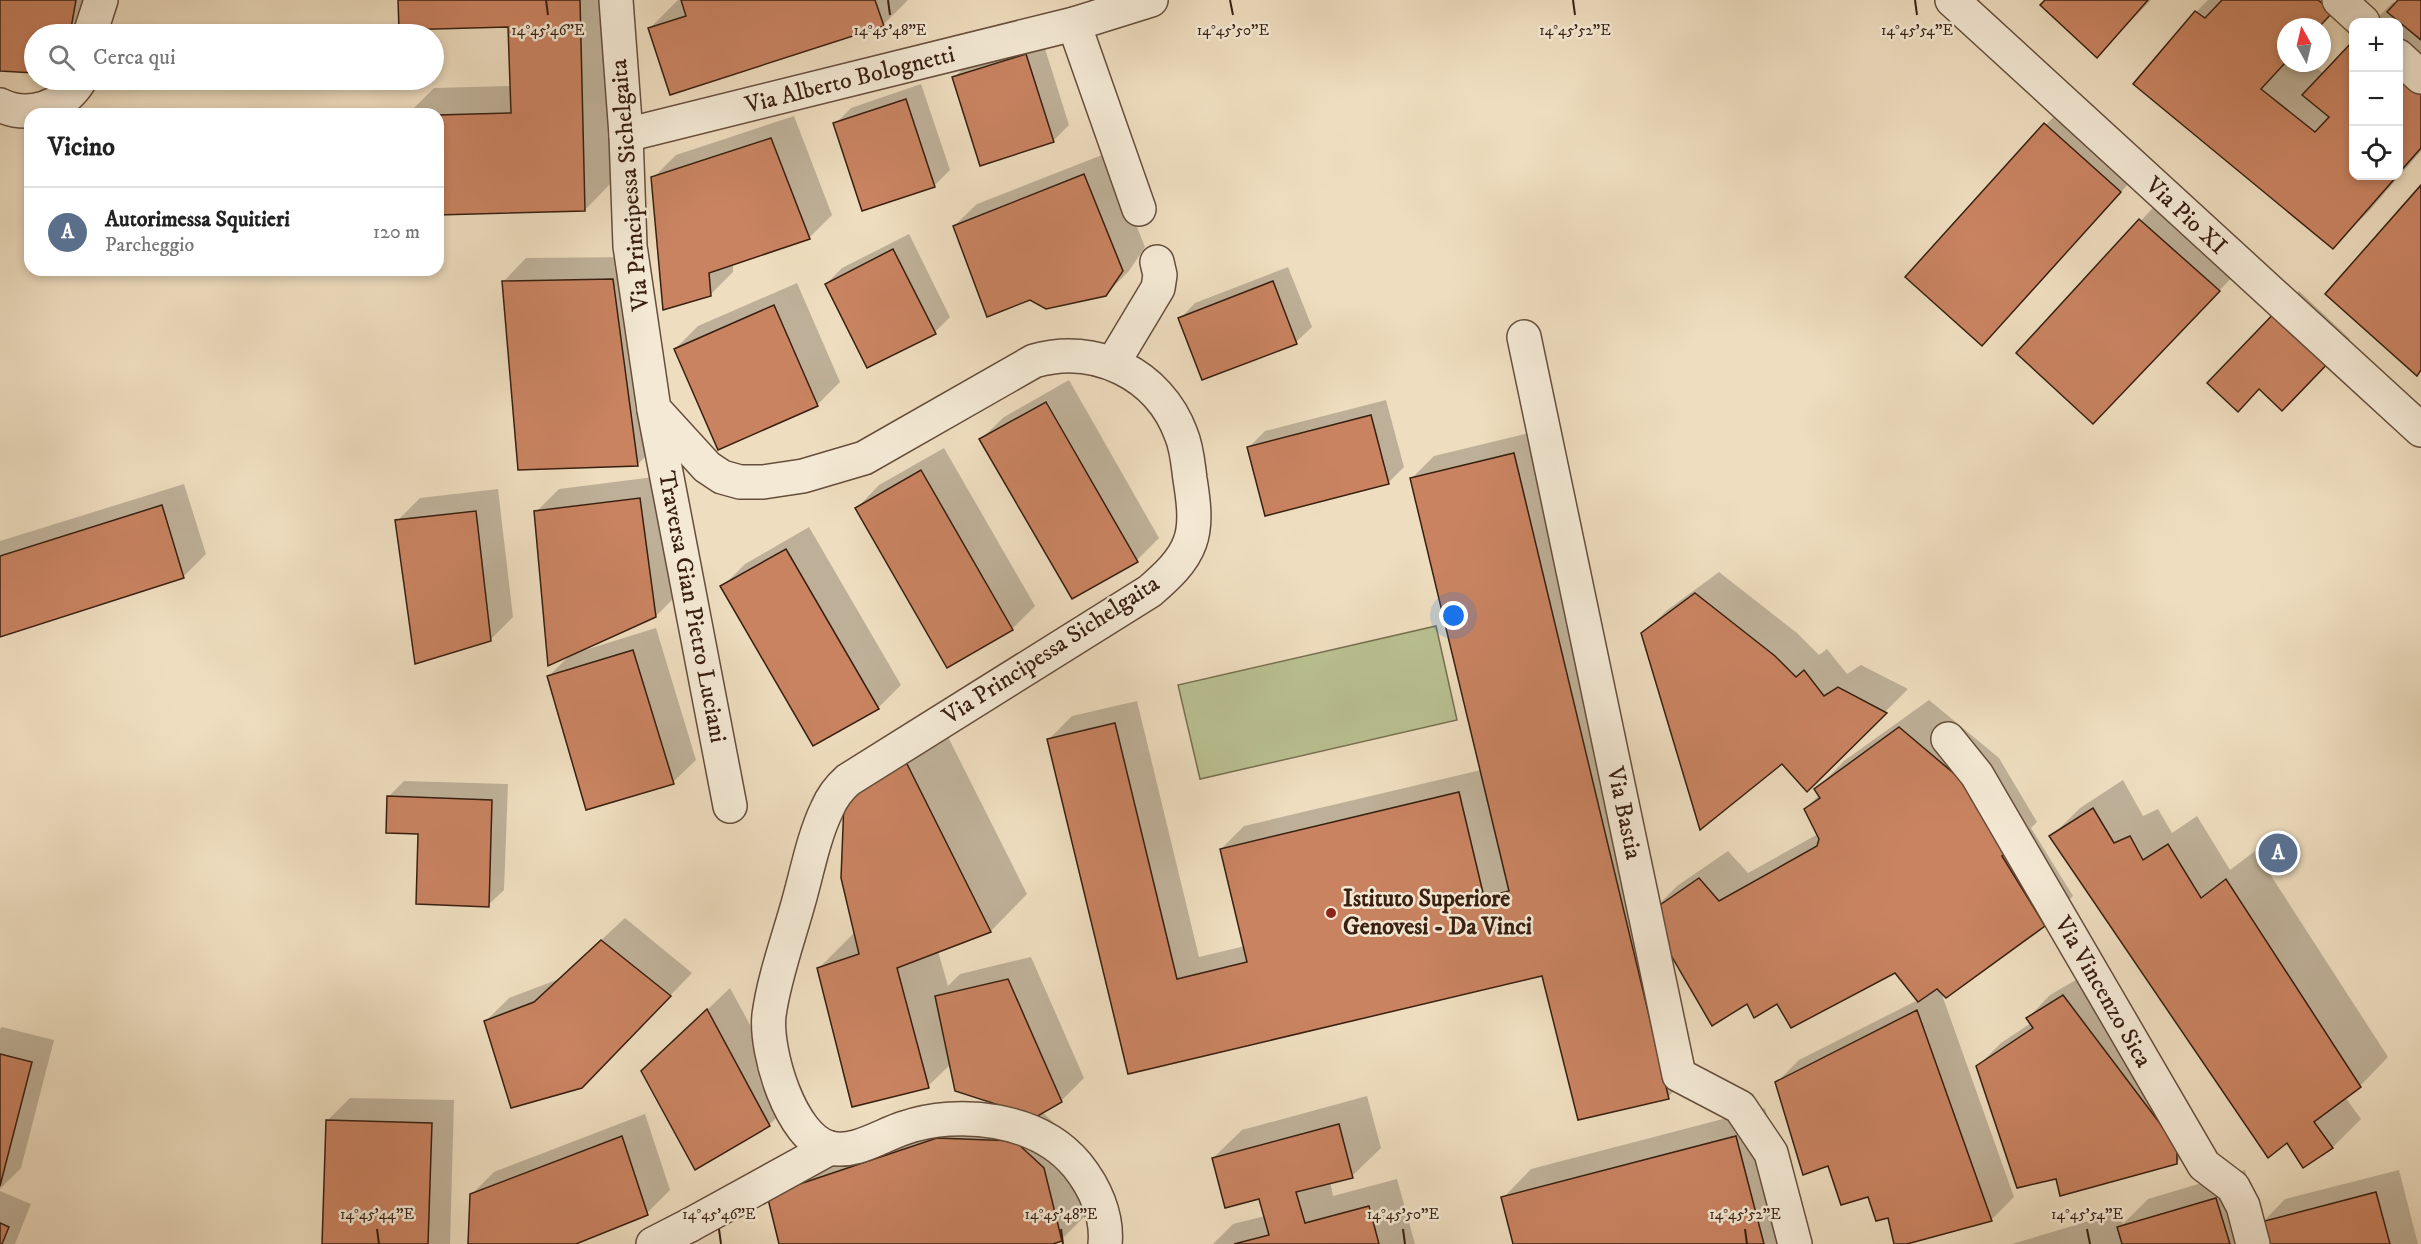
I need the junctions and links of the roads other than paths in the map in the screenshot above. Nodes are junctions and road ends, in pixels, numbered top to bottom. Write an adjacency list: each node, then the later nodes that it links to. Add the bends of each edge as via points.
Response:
1 (101, 0): 7 (street)
2 (616, 0): 15 (street, Via Principessa Sichelgaita)
3 (1151, 0): 8 (street, Via Alberto Bolognetti)
4 (1952, 0): 21 (street, Via Pio XI)
5 (2339, 0): 6 (street)
6 (2359, 18)
7 (93, 24)
8 (1074, 24): 15 (street, Via Alberto Bolognetti); 16 (street)
9 (2403, 60): 10 (street)
10 (2421, 76)
11 (72, 90): 13 (street)
12 (0, 105): 14 (street, via 11,111)
13 (44, 108)
14 (24, 111)
15 (626, 135): 20 (street, Via Principessa Sichelgaita, via 630,246)
16 (1138, 209)
17 (1157, 262): 19 (street, via 1158,288)
18 (1524, 337): 27 (street, Via Bastia, via 1679,1075 1740,1107 1771,1153)
19 (1113, 363): 20 (street, Via Principessa Sichelgaita, via 1079,355 1034,361 864,459 803,476 763,482 722,477); 24 (street, Via Principessa Sichelgaita, via 1153,389 1175,420 1182,436 1193,494 1191,540 1169,574 1150,591 848,780 826,809 769,1016 775,1061 793,1114 807,1135)
20 (654, 409): 23 (street, Traversa Gian Pietro Luciani)
21 (2417, 419)
22 (1948, 739): 28 (street, Via Vincenzo Sica, via 1977,775 2204,1165 2233,1187 2243,1206)
23 (730, 806)
24 (830, 1148): 25 (street); 26 (street, via 867,1143 940,1119 981,1120 1021,1128 1060,1148 1092,1184 1101,1211)
25 (653, 1244)
26 (1105, 1244)
27 (1795, 1244)
28 (2253, 1244)

